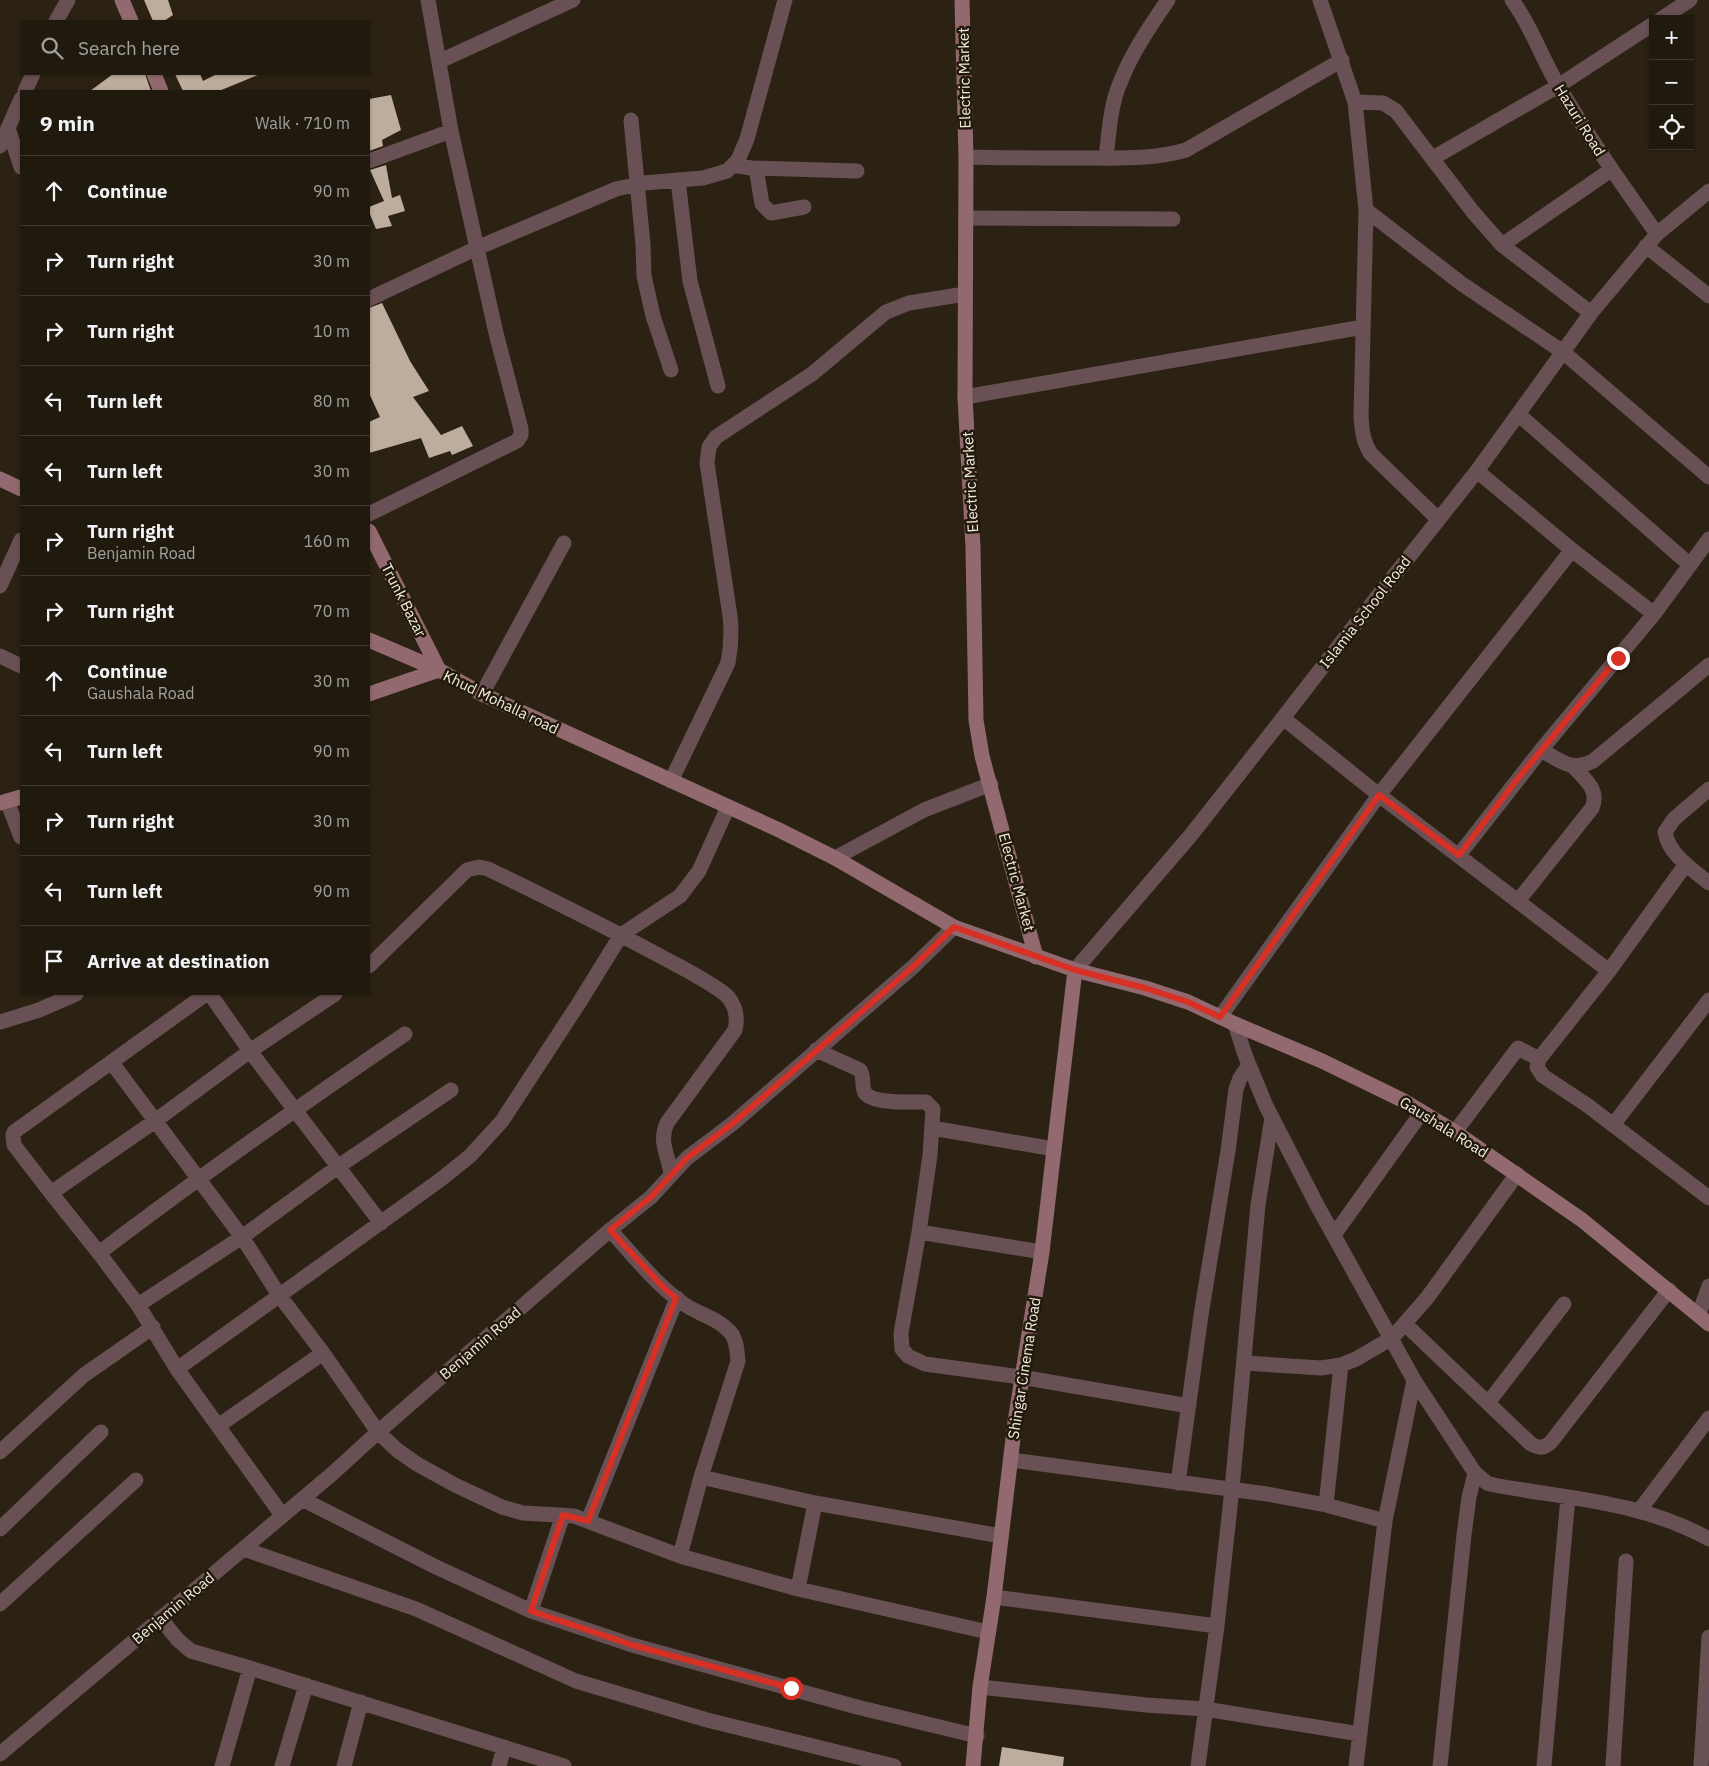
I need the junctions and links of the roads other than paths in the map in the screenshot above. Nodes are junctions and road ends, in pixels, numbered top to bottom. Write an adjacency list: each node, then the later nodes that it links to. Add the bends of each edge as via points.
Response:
1 (68, 0): 12 (street)
2 (122, 0): 13 (street)
3 (428, 0): 16 (street)
4 (573, 0): 16 (street)
5 (785, 0): 33 (street, via 747,139)
6 (962, 0): 28 (street, Electric Market)
7 (1168, 0): 29 (street, via 1119,84)
8 (1320, 0): 15 (street)
9 (1512, 0): 19 (street, Hazuri Road, via 1525,17)
10 (1690, 0): 11 (street)
11 (1667, 15)
12 (57, 20)
13 (131, 20)
14 (1649, 27): 19 (street)
15 (1342, 60): 23 (street); 29 (street, via 1186,150 1160,157)
16 (440, 61): 26 (street)
17 (33, 75): 20 (street)
18 (154, 75): 21 (street)
19 (1558, 86): 30 (street); 35 (street, Hazuri Road)
20 (25, 90)
21 (161, 90)
22 (20, 101): 25 (street)
23 (1355, 102): 30 (street, via 1389,105); 41 (street)
24 (630, 120): 38 (street)
25 (8, 128): 27 (street); 32 (street)
26 (451, 131): 31 (street); 47 (street)
27 (0, 146)
28 (966, 157): 29 (street); 42 (street, Electric Market)
29 (1106, 158)
30 (1433, 158): 45 (street)
31 (370, 161)
32 (20, 164)
33 (733, 165): 34 (street); 37 (street, via 716,175)
34 (756, 168): 36 (street); 40 (street, via 762,204 771,213)
35 (1611, 170): 44 (street, Hazuri Road); 45 (street)
36 (857, 171)
37 (678, 180): 38 (street); 55 (street, via 690,281)
38 (636, 184): 47 (street, via 616,188); 54 (street, via 644,276)
39 (1709, 190): 44 (street, Islamia School Road)
40 (804, 207)
41 (1366, 210): 52 (street); 53 (street, via 1462,284)
42 (966, 218): 43 (street); 48 (street, Electric Market)
43 (1173, 219)
44 (1657, 234): 46 (street, Islamia School Road)
45 (1502, 245): 51 (street)
46 (1646, 246): 49 (street); 51 (street, Islamia School Road)
47 (477, 248): 50 (street); 62 (street, via 521,435 517,441)
48 (965, 294): 56 (street, Electric Market); 82 (street, via 909,303 886,312 812,374 716,437 708,447 707,463 730,616 731,651)
49 (1709, 296)
50 (370, 300)
51 (1591, 313): 53 (street, Islamia School Road)
52 (1363, 327): 56 (street); 63 (street, via 1360,416 1364,444)
53 (1563, 352): 57 (street, Islamia School Road); 59 (street)
54 (671, 370)
55 (718, 386)
56 (965, 397): 83 (street, Electric Market, via 973,547 976,720)
57 (1518, 414): 58 (street, Islamia School Road); 69 (street)
58 (1477, 471): 63 (street, Islamia School Road); 68 (street)
59 (1709, 476)
60 (0, 479): 61 (street)
61 (20, 489)
62 (370, 514)
63 (1438, 519): 79 (street, Islamia School Road)
64 (370, 533): 76 (street, Trunk Bazar)
65 (1709, 539): 69 (street)
66 (20, 542): 70 (street)
67 (564, 543): 78 (street)
68 (1572, 550): 71 (street); 85 (street)
69 (1690, 565): 71 (street)
70 (0, 586)
71 (1654, 614): 80 (street)
72 (370, 640): 76 (street)
73 (0, 656): 75 (street)
74 (1709, 665): 81 (street, via 1602,754 1584,765)
75 (20, 666)
76 (439, 670): 77 (street, Khud Mohalla road); 78 (street, Khud Mohalla road)
77 (370, 694)
78 (482, 694): 82 (street, Khud Mohalla road)
79 (1283, 718): 85 (street); 98 (street, Islamia School Road, via 1191,835)
80 (1541, 750): 81 (street); 89 (street)
81 (1572, 766): 93 (street, via 1595,793 1592,808)
82 (671, 782): 87 (street, Khud Mohalla road)
83 (991, 784): 90 (street, via 924,810); 96 (street, Electric Market)
84 (1709, 789): 91 (street, via 1674,819 1665,832 1666,843)
85 (1379, 795): 89 (street); 105 (street)
86 (10, 800): 88 (street)
87 (728, 807): 90 (street, Khud Mohalla road); 95 (street, via 699,871 687,889)
88 (20, 834)
89 (1459, 855): 93 (street)
90 (835, 858): 94 (street, Gaushala Road)
91 (1686, 864): 92 (street); 99 (street)
92 (1709, 883)
93 (1518, 901): 99 (street)
94 (954, 927): 96 (street, Gaushala Road); 109 (street, Benjamin Road)
95 (621, 935): 97 (street, via 479,867 467,870); 125 (street, via 728,996 737,1015 735,1030 663,1132 662,1142); 129 (street, via 517,1100 487,1139 440,1180)
96 (1036, 957): 98 (street, Gaushala Road)
97 (370, 965)
98 (1075, 970): 105 (street, Gaushala Road, via 1145,988); 122 (street, Shingar Cinema Road)
99 (1609, 972): 111 (street)
100 (74, 995): 106 (street)
101 (205, 995): 112 (street)
102 (211, 995): 110 (street)
103 (334, 995): 110 (street)
104 (1709, 1000): 119 (street)
105 (1220, 1017): 107 (street, Gaushala Road)
106 (0, 1022)
107 (1235, 1024): 113 (street); 116 (street, Gaushala Road, via 1322,1061)
108 (405, 1034): 115 (street)
109 (816, 1050): 120 (street, via 860,1070 866,1095 882,1100 926,1102 934,1114); 125 (street, Benjamin Road, via 732,1124 687,1158)
110 (250, 1051): 115 (street); 118 (street)
111 (1539, 1059): 119 (street, via 1537,1067 1543,1076); 121 (street, via 1518,1048)
112 (112, 1063): 118 (street); 127 (street, via 14,1132 14,1145)
113 (1249, 1065): 117 (street); 153 (street, via 1236,1089)
114 (450, 1090): 123 (street)
115 (294, 1109): 123 (street); 126 (street)
116 (1422, 1112): 121 (street, Gaushala Road); 132 (street)
117 (1272, 1117): 132 (street); 147 (street, via 1258,1205)
118 (155, 1121): 126 (street); 127 (street)
119 (1613, 1125): 128 (street)
120 (932, 1128): 122 (street); 131 (street)
121 (1455, 1132): 124 (street, Gaushala Road)
122 (1054, 1150): 134 (street, Shingar Cinema Road)
123 (339, 1166): 129 (street); 133 (street)
124 (1517, 1174): 137 (street, Gaushala Road, via 1582,1220); 143 (street)
125 (672, 1175): 130 (street, Benjamin Road, via 651,1197)
126 (198, 1178): 133 (street); 135 (street)
127 (51, 1193): 135 (street)
128 (1709, 1198)
129 (381, 1223): 138 (street)
130 (610, 1230): 139 (street); 157 (street, Benjamin Road)
131 (918, 1232): 134 (street); 150 (street, via 901,1333 902,1349 924,1364)
132 (1334, 1235): 145 (street)
133 (242, 1237): 138 (street); 141 (street)
134 (1042, 1252): 150 (street, Shingar Cinema Road)
135 (99, 1253): 141 (street)
136 (1709, 1286): 142 (street)
137 (1669, 1290): 142 (street, Gaushala Road); 152 (street, via 1546,1446 1531,1444)
138 (279, 1295): 146 (street); 149 (street)
139 (676, 1298): 161 (street, via 723,1325 732,1333 737,1348 738,1361); 173 (street)
140 (1564, 1304): 152 (street)
141 (138, 1305): 144 (street)
142 (1704, 1319)
143 (1405, 1324): 145 (street); 152 (street)
144 (153, 1327): 149 (street); 158 (street, via 84,1375)
145 (1392, 1338): 148 (street); 151 (street)
146 (324, 1353): 155 (street); 157 (street)
147 (1244, 1362): 148 (street, via 1321,1368); 164 (street)
148 (1341, 1366): 168 (street)
149 (177, 1369): 155 (street)
150 (1021, 1377): 153 (street); 159 (street, Shingar Cinema Road)
151 (1414, 1380): 160 (street); 172 (street)
152 (1488, 1403)
153 (1189, 1406): 163 (street)
154 (1709, 1418): 169 (street)
155 (218, 1426): 170 (street)
156 (101, 1432): 174 (street)
157 (378, 1432): 166 (street, Benjamin Road); 171 (street, via 417,1464 502,1507 523,1513)
158 (0, 1452)
159 (1010, 1460): 163 (street); 175 (street, Shingar Cinema Road)
160 (1475, 1473): 165 (street, via 1494,1485); 206 (street, via 1465,1526)
161 (701, 1477): 167 (street); 178 (street)
162 (136, 1480): 182 (street)
163 (1178, 1483): 164 (street)
164 (1232, 1489): 168 (street); 185 (street)
165 (1568, 1497): 169 (street); 207 (street)
166 (302, 1499): 170 (street, Benjamin Road); 183 (street)
167 (815, 1503): 175 (street); 180 (street)
168 (1326, 1505): 172 (street)
169 (1639, 1511): 176 (street)
170 (282, 1515): 177 (street, Benjamin Road)
171 (563, 1515): 173 (street); 183 (street)
172 (1385, 1520): 193 (street)
173 (588, 1521): 178 (street)
174 (0, 1529)
175 (1001, 1536): 181 (street, Shingar Cinema Road)
176 (1709, 1539)
177 (244, 1549): 184 (street, Benjamin Road); 202 (street, via 416,1609 576,1681 707,1720)
178 (680, 1556): 180 (street)
179 (1626, 1561): 208 (street)
180 (798, 1589): 186 (street)
181 (994, 1596): 185 (street); 186 (street, Shingar Cinema Road)
182 (0, 1604)
183 (531, 1611): 194 (street, via 642,1647 857,1707)
184 (160, 1618): 188 (street, via 191,1651); 196 (street, Benjamin Road)
185 (1217, 1626): 192 (street)
186 (988, 1632): 190 (street, Shingar Cinema Road)
187 (1709, 1637): 209 (street)
188 (250, 1668): 189 (street); 197 (street)
189 (306, 1685): 191 (street); 198 (street)
190 (980, 1687): 192 (street); 194 (street, Shingar Cinema Road)
191 (361, 1702): 195 (street); 199 (street)
192 (1206, 1709): 193 (street); 204 (street)
193 (1360, 1734): 205 (street)
194 (976, 1736): 203 (street, Shingar Cinema Road)
195 (504, 1747): 200 (street); 201 (street)
196 (0, 1754)
197 (222, 1766)
198 (282, 1766)
199 (344, 1766)
200 (499, 1766)
201 (564, 1766)
202 (894, 1766)
203 (973, 1766)
204 (1198, 1766)
205 (1356, 1766)
206 (1440, 1766)
207 (1544, 1766)
208 (1613, 1766)
209 (1701, 1766)

